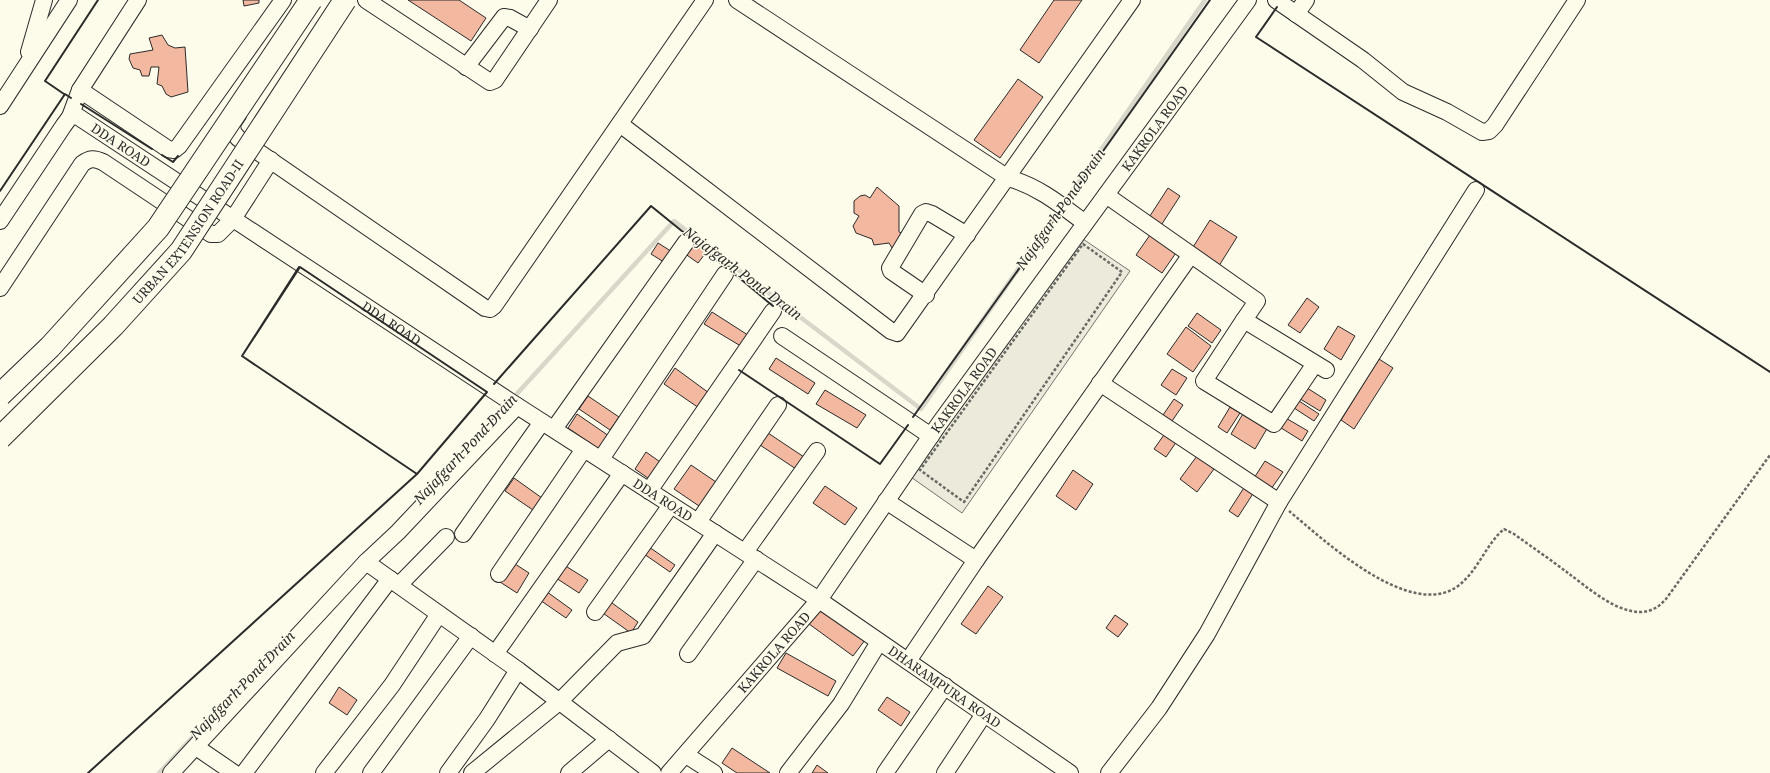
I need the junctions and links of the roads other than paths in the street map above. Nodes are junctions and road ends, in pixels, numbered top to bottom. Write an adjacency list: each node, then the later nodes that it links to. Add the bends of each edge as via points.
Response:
1 (44, 0): 20 (street)
2 (69, 0): 20 (street)
3 (138, 0): 21 (street)
4 (283, 0): 21 (street, via 174,150 168,149)
5 (311, 0): 42 (highway, URBAN EXTENSION ROAD-II, bridge, via 158,228 50,346)
6 (319, 0): 25 (street, via 232,124 233,132 238,138)
7 (345, 0): 47 (highway, URBAN EXTENSION ROAD-II, bridge, via 180,251 113,326)
8 (366, 0): 19 (street)
9 (549, 0): 18 (street)
10 (705, 0): 24 (street)
11 (737, 0): 26 (street)
12 (1132, 0): 26 (street)
13 (1248, 0): 28 (street, KAKROLA ROAD)
14 (1276, 0): 17 (street)
15 (1306, 0): 17 (street)
16 (1577, 0): 17 (street, via 1494,125 1489,131 1482,132 1447,112 1403,92 1363,60)
17 (1296, 14)
18 (530, 29): 19 (street, via 504,17); 19 (street, via 495,80 490,82)
19 (466, 67)
20 (23, 70): 22 (street)
21 (80, 90): 23 (street)
22 (0, 106)
23 (70, 117): 29 (street, DDA ROAD, via 77,116); 30 (street)
24 (620, 124): 25 (street, via 490,309); 37 (street, via 891,331 897,333 901,330)
25 (271, 160): 29 (street)
26 (1008, 178): 31 (street, via 1049,196); 32 (street)
27 (1476, 190): 54 (street)
28 (1106, 195): 31 (street, KAKROLA ROAD); 34 (street)
29 (233, 219): 36 (street, via 218,234 211,234 103,162 96,158 88,160 82,164); 43 (street, DDA ROAD)
30 (0, 221)
31 (1085, 223): 46 (street, KAKROLA ROAD)
32 (967, 235): 37 (street); 37 (street, via 932,214 922,214 890,268)
33 (686, 242): 45 (street)
34 (1190, 256): 39 (street, via 1257,301); 41 (street)
35 (725, 274): 50 (street)
36 (0, 288)
37 (926, 295)
38 (773, 311): 52 (street)
39 (1244, 320): 39 (street, via 1320,367 1274,424 1204,381)
40 (782, 336): 46 (street)
41 (1100, 383): 54 (street); 61 (street)
42 (0, 395)
43 (510, 401): 45 (street, DDA ROAD); 62 (street, via 398,532)
44 (778, 405): 56 (street)
45 (548, 425): 48 (street, DDA ROAD); 58 (street)
46 (931, 436): 53 (street, KAKROLA ROAD)
47 (0, 438)
48 (584, 449): 50 (street, DDA ROAD); 63 (street)
49 (817, 451): 60 (street)
50 (601, 459): 51 (street, DDA ROAD)
51 (622, 473): 52 (street, DDA ROAD); 70 (street)
52 (649, 491): 55 (street, DDA ROAD)
53 (886, 501): 61 (street); 65 (street, KAKROLA ROAD)
54 (1279, 502): 97 (street, via 1207,634 1159,708)
55 (671, 505): 56 (street, DDA ROAD); 66 (street)
56 (698, 522): 57 (street, DDA ROAD)
57 (715, 533): 60 (street, DDA ROAD); 75 (street, via 643,636 617,643)
58 (463, 534)
59 (446, 537): 64 (street)
60 (750, 556): 65 (street, DDA ROAD); 71 (street)
61 (976, 560): 72 (street)
62 (366, 562): 64 (street); 78 (street)
63 (498, 574)
64 (394, 582): 67 (street); 84 (street)
65 (819, 600): 69 (street, DHARAMPURA ROAD); 79 (street, KAKROLA ROAD)
66 (595, 612)
67 (439, 614): 68 (street); 85 (street, via 392,685)
68 (471, 636): 70 (street); 86 (street)
69 (880, 642): 72 (street, DHARAMPURA ROAD); 93 (street, via 841,704)
70 (495, 654): 73 (street)
71 (688, 654)
72 (908, 661): 74 (street, DHARAMPURA ROAD)
73 (518, 670): 75 (street); 87 (street)
74 (945, 686): 76 (street, DHARAMPURA ROAD); 94 (street)
75 (559, 702): 77 (street); 88 (street)
76 (984, 714): 81 (street, DHARAMPURA ROAD); 95 (street)
77 (609, 739): 89 (street); 90 (street)
78 (196, 747): 80 (street); 82 (street)
79 (686, 755): 91 (street, KAKROLA ROAD); 92 (street)
80 (212, 767): 83 (street)
81 (1050, 767): 96 (street, DHARAMPURA ROAD)
82 (171, 773)
83 (234, 773)
84 (244, 773)
85 (324, 773)
86 (370, 773)
87 (448, 773)
88 (472, 773)
89 (569, 773)
90 (653, 773)
91 (669, 773)
92 (714, 773)
93 (788, 773)
94 (885, 773)
95 (945, 773)
96 (1070, 773)
97 (1109, 773)

